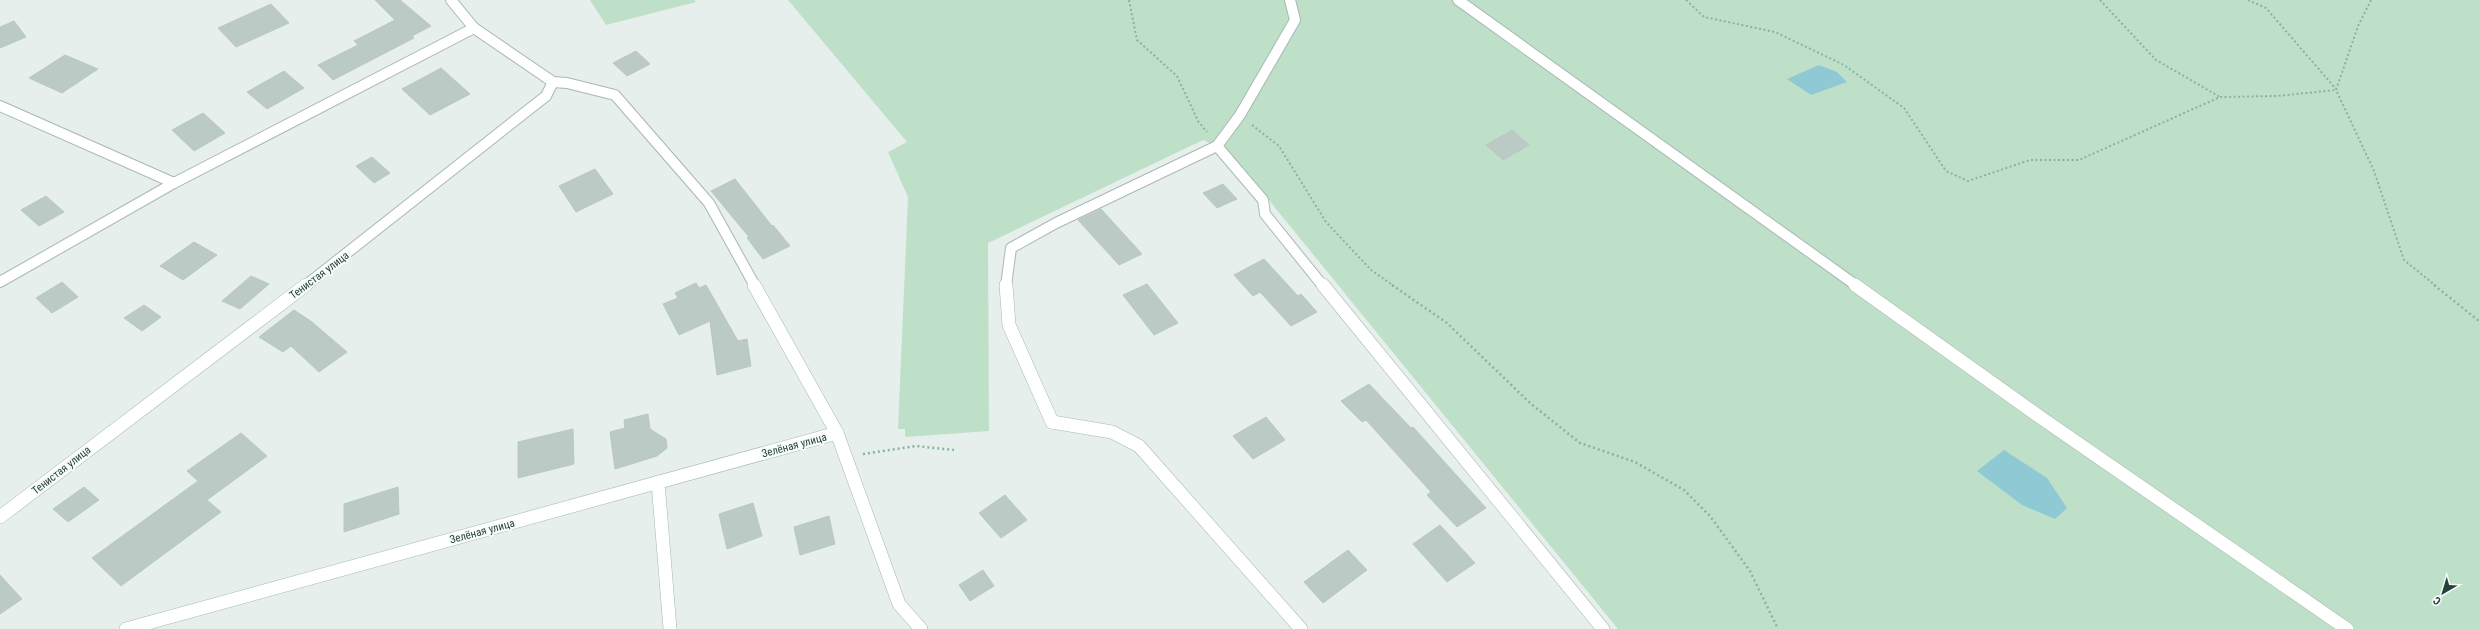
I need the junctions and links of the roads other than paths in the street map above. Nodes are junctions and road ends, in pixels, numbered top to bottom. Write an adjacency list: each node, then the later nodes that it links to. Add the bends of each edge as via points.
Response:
1 (451, 0): 4 (street)
2 (1290, 0): 7 (street, via 1295,20 1240,115)
3 (1458, 0): 18 (street, via 2034,412)
4 (474, 28): 5 (street); 8 (street)
5 (553, 82): 10 (street, via 615,95 709,203); 12 (street, Тенистая улица, via 546,96 360,244)
6 (0, 106): 8 (street)
7 (1217, 146): 16 (street, via 1056,223 1011,248 1006,283 1009,325 1052,422 1112,432 1139,446); 17 (street, via 1263,200 1264,214)
8 (174, 184): 9 (street)
9 (0, 282)
10 (837, 433): 11 (street, Зелёная улица); 15 (street, via 899,604)
11 (658, 482): 13 (street, Зелёная улица); 14 (street)
12 (0, 517)
13 (126, 629)
14 (670, 629)
15 (921, 629)
16 (1302, 629)
17 (1603, 629)
18 (2347, 629)

